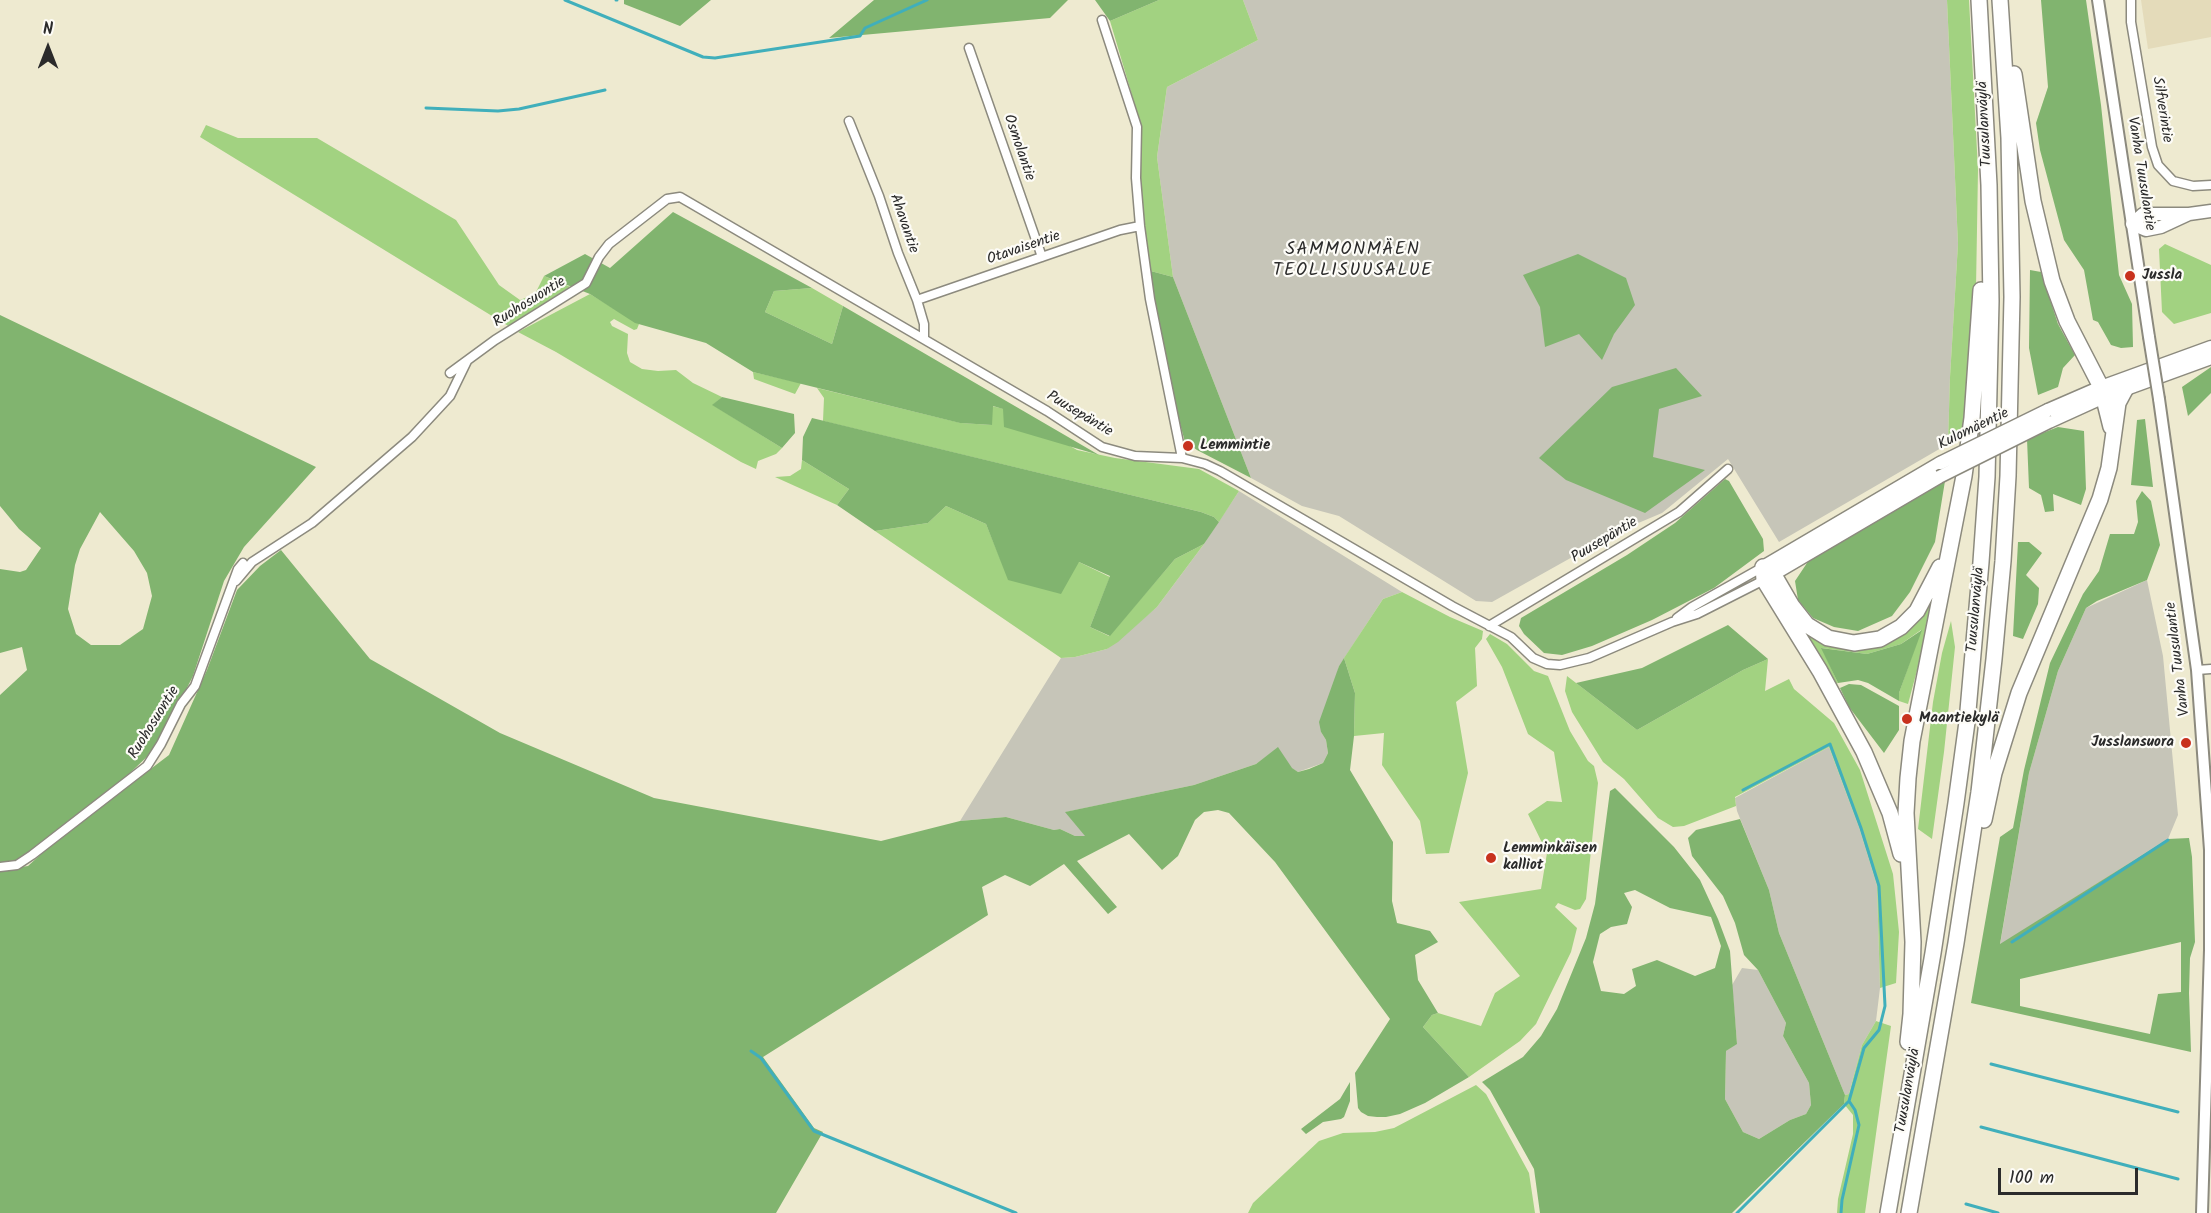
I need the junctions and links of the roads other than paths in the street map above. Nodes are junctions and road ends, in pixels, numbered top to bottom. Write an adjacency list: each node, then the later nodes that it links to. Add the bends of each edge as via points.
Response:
1 (1979, 0): 8 (highway, Tuusulanväylä)
2 (2001, 0): 22 (highway, via 2044,252 2067,321); 38 (highway, Tuusulanväylä, via 2011,194 2008,476 1988,724)
3 (2098, 0): 12 (main road, Vanha Tuusulantie)
4 (2131, 0): 9 (street, Silfverintie, via 2152,147 2158,165 2173,181)
5 (1102, 20): 13 (street, via 1137,128)
6 (969, 48): 14 (street, Osmolantie)
7 (849, 121): 15 (street, Ahavantie)
8 (1989, 185): 27 (highway, via 1972,418); 39 (highway, Tuusulanväylä, via 1987,477 1975,630 1956,802)
9 (2211, 185)
10 (667, 199): 16 (street, Puusepäntie, via 680,197); 19 (street, Ruohosuontie, via 609,244 586,283)
11 (2211, 211): 12 (main road, via 2189,214 2146,230)
12 (2132, 224): 34 (main road, Vanha Tuusulantie, bridge)
13 (1140, 226): 14 (street, Otavaisentie); 25 (street, via 1150,300)
14 (1042, 257): 15 (street, Otavaisentie)
15 (917, 300): 16 (street, Ahavantie)
16 (924, 338): 25 (street, Puusepäntie, via 1102,447 1135,456)
17 (2211, 347): 22 (main road, Kulomäentie)
18 (2211, 358): 21 (main road, Kulomäentie)
19 (467, 361): 20 (street, Ruohosuontie); 30 (street, via 450,396 412,437 312,524 252,562)
20 (450, 373)
21 (2126, 388): 22 (main road, Kulomäentie); 24 (highway, via 2118,403)
22 (2103, 392): 23 (main road, Kulomäentie); 24 (highway)
23 (2048, 416): 29 (main road, Kulomäentie, bridge); 29 (main road, Kulomäentie, bridge, via 1940,463)
24 (2113, 436): 38 (highway, via 2100,499 2033,656 2005,733)
25 (1182, 458): 32 (street, Puusepäntie, via 1220,471)
26 (1728, 469): 32 (street, Puusepäntie, via 1678,512)
27 (1954, 527): 29 (highway, via 1940,568 1917,611 1890,634 1868,642 1843,642 1812,629); 37 (highway, via 1912,741 1906,813)
28 (243, 563): 30 (street, Ruohosuontie)
29 (1767, 574): 31 (street, Puusepäntie, via 1697,614); 31 (street, Puusepäntie, via 1692,607); 37 (highway, via 1864,752 1890,813)
30 (231, 586): 36 (street, Ruohosuontie, via 195,686 147,766 32,855 17,865)
31 (1672, 622): 32 (street, Puusepäntie, via 1589,658 1554,666 1533,658 1511,637)
32 (1489, 626)
33 (2211, 669): 34 (street)
34 (2197, 670): 35 (main road, Vanha Tuusulantie)
35 (2208, 776): 40 (main road, Vanha Tuusulantie)
36 (0, 867)
37 (1909, 891): 39 (highway, via 1913,973)
38 (1956, 943): 42 (highway, Tuusulanväylä)
39 (1905, 1114): 41 (highway, Tuusulanväylä)
40 (2207, 1182): 43 (main road, Vanha Tuusulantie)
41 (1888, 1213)
42 (1909, 1213)
43 (2202, 1213)

